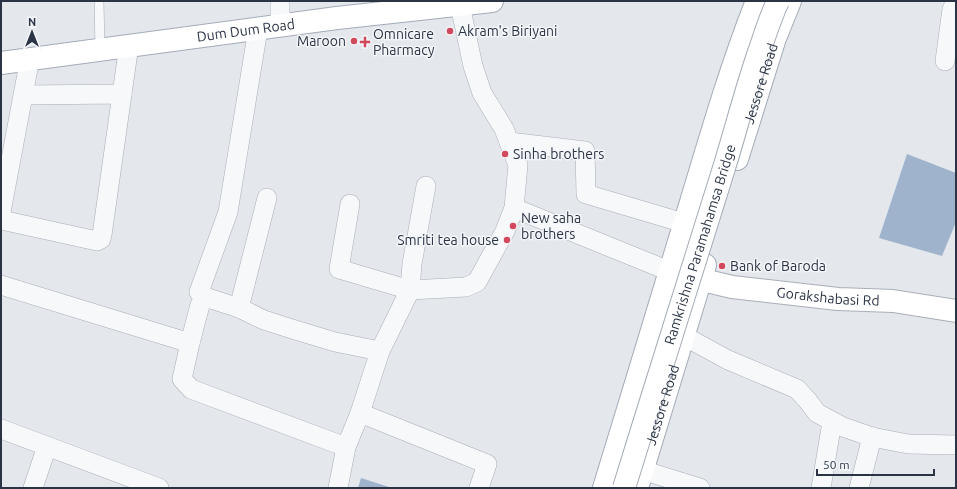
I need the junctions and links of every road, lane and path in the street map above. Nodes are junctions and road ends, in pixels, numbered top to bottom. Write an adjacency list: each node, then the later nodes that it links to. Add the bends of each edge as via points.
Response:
1 (99, 1): 11 (lane)
2 (280, 1): 8 (street)
3 (757, 1): 24 (main road, via 738,50)
4 (778, 1): 48 (main road, Ramkrishna Paramahamsa Bridge, bridge, via 749,82)
5 (790, 1): 26 (main road, Jessore Road, via 775,38)
6 (478, 2): 8 (main road, Dum Dum Road); 17 (street, via 473,66 482,93)
7 (956, 8): 13 (street, via 952,9)
8 (280, 25): 9 (main road, Dum Dum Road)
9 (258, 29): 10 (main road, Dum Dum Road); 29 (street, via 228,212)
10 (129, 45): 11 (main road, Dum Dum Road); 15 (street)
11 (100, 50): 12 (main road, Dum Dum Road)
12 (30, 58): 14 (main road, Dum Dum Road); 16 (street)
13 (944, 60)
14 (1, 63)
15 (122, 94): 16 (street); 23 (street, via 101,239 97,241 6,221)
16 (24, 95): 22 (street)
17 (509, 142): 21 (street, via 518,166); 24 (street, via 585,151 586,194)
18 (426, 186): 28 (street)
19 (267, 198): 30 (street)
20 (350, 204): 28 (street, via 339,269)
21 (514, 208): 25 (street); 28 (street, via 505,231 477,282 466,287)
22 (1, 212)
23 (1, 216)
24 (684, 223): 25 (main road)
25 (669, 271): 26 (main road, Gorakshabasi Rd); 47 (main road)
26 (700, 280): 31 (main road, Gorakshabasi Rd, via 732,287 893,301); 32 (main road, Jessore Road)
27 (1, 285): 33 (street)
28 (410, 290): 34 (street)
29 (199, 292)
30 (239, 308): 33 (street, via 205,297 200,305); 34 (street, via 292,329 335,342)
31 (956, 312)
32 (684, 336): 36 (street, via 728,360 797,390 817,413); 42 (main road, Jessore Road)
33 (190, 343): 41 (street, via 182,379 191,389)
34 (380, 351): 35 (street)
35 (360, 413): 41 (street); 46 (street, via 487,464)
36 (832, 422): 38 (street); 50 (street)
37 (1, 429): 40 (street)
38 (872, 437): 39 (street, via 908,444); 51 (street)
39 (956, 445)
40 (47, 446): 43 (street); 44 (street)
41 (346, 447): 45 (street)
42 (640, 479): 49 (street)
43 (33, 488)
44 (159, 488)
45 (338, 488)
46 (479, 488)
47 (604, 488)
48 (624, 488)
49 (700, 488)
50 (821, 488)
51 (859, 488)

